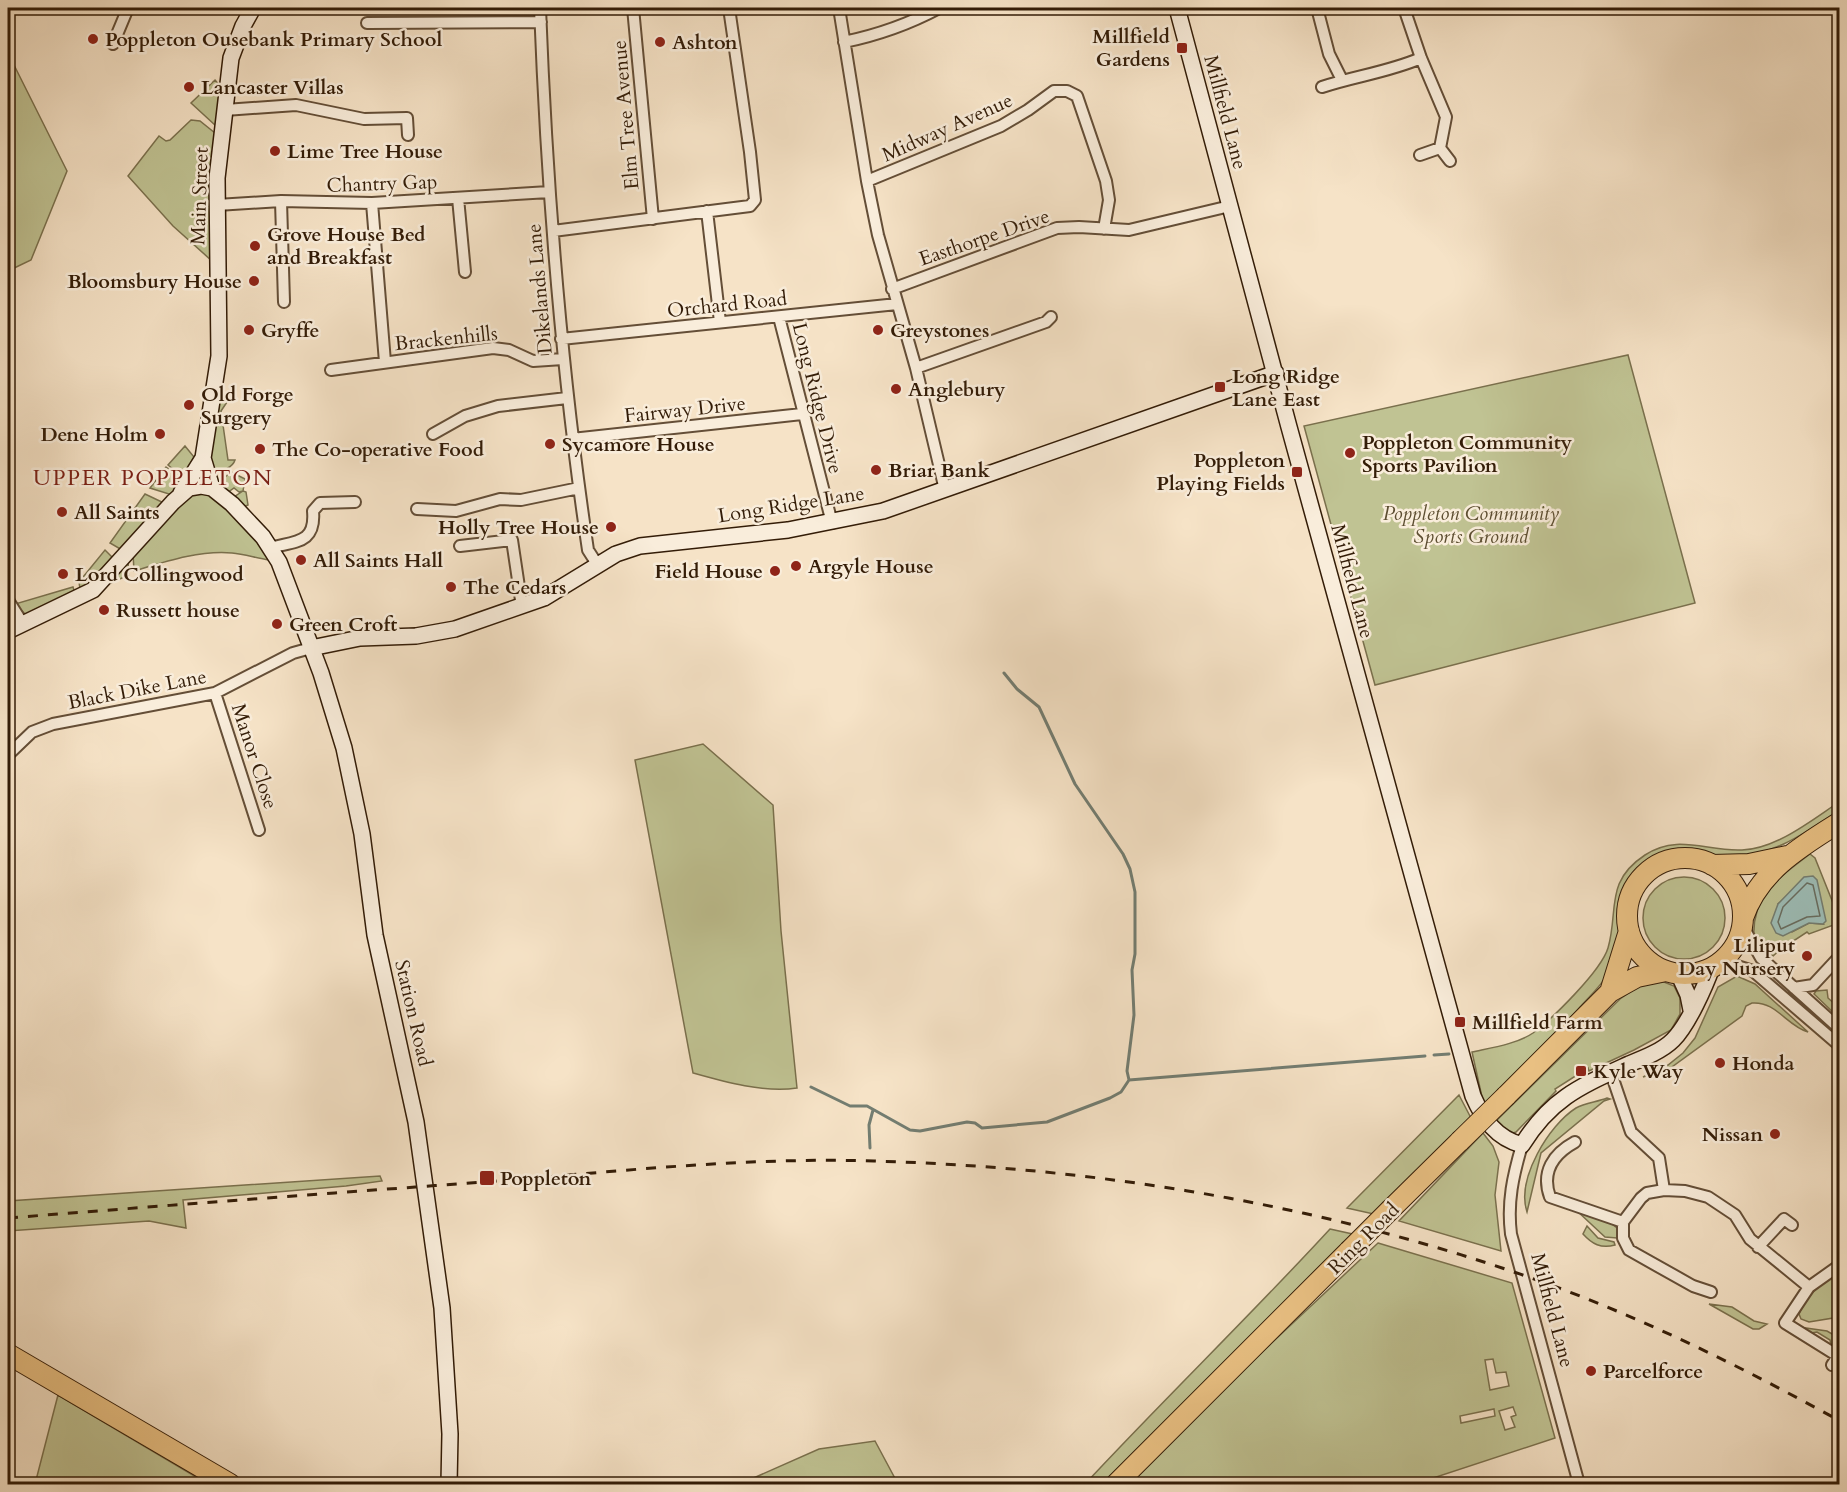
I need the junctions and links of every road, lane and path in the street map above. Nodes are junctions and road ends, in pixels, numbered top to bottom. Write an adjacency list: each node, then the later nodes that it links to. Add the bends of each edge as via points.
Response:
1 (129, 8): 14 (street)
2 (253, 8): 18 (street, Main Street, via 231,58)
3 (540, 8): 11 (street, Dikelands Lane)
4 (633, 8): 31 (street, Elm Tree Avenue)
5 (729, 8): 30 (street, via 755,200 750,206)
6 (839, 8): 13 (street)
7 (939, 8): 13 (street, via 915,21)
8 (1177, 8): 29 (street, Millfield Lane)
9 (1317, 8): 16 (street, via 1329,54)
10 (1404, 8): 15 (street)
11 (541, 22): 12 (street); 24 (street, Dikelands Lane)
12 (367, 23)
13 (844, 42): 23 (street)
14 (112, 44)
15 (1421, 58): 16 (street, via 1393,70); 20 (street, via 1446,117)
16 (1342, 80): 17 (street)
17 (1322, 87)
18 (225, 110): 19 (street, via 296,105 364,119 407,118); 28 (street, Main Street)
19 (408, 135)
20 (1440, 148): 21 (street); 22 (street)
21 (1420, 155)
22 (1450, 161)
23 (867, 181): 32 (street, Midway Avenue, via 1001,126 1054,91 1067,91 1077,96 1106,181 1109,200); 35 (street)
24 (549, 192): 25 (street, Chantry Gap); 33 (street, Dikelands Lane)
25 (458, 198): 27 (street, Chantry Gap); 34 (street)
26 (281, 201): 27 (street, Chantry Gap); 28 (street, Chantry Gap); 36 (street)
27 (372, 203): 43 (street)
28 (217, 205): 51 (street, Main Street, via 219,356)
29 (1230, 206): 32 (street, Easthorpe Drive, via 1129,230); 46 (street, Millfield Lane)
30 (707, 211): 31 (street); 40 (street)
31 (653, 219): 33 (street)
32 (1104, 229): 35 (street, Easthorpe Drive, via 1057,228)
33 (553, 231): 41 (street, Dikelands Lane)
34 (465, 272)
35 (892, 289): 37 (street)
36 (284, 302)
37 (897, 304): 38 (street, Orchard Road); 44 (street)
38 (779, 317): 40 (street, Orchard Road); 48 (street, Long Ridge Drive)
39 (1051, 317): 44 (street, via 1047,322)
40 (720, 322): 41 (street, Orchard Road)
41 (561, 339): 42 (street, Dikelands Lane)
42 (562, 359): 43 (street, Brackenhills, via 533,361 509,350 493,348); 47 (street, Dikelands Lane)
43 (385, 362): 45 (street, Brackenhills)
44 (916, 368): 54 (street)
45 (331, 370)
46 (1276, 374): 54 (street, Long Ridge Lane); 85 (street, Millfield Lane, via 1473,1096 1494,1130 1506,1140)
47 (567, 398): 49 (street, via 498,406 465,416); 50 (street, Dikelands Lane)
48 (802, 414): 50 (street, Fairway Drive); 58 (street, Long Ridge Drive)
49 (432, 434)
50 (572, 439): 53 (street, Dikelands Lane)
51 (203, 458): 52 (street); 55 (street)
52 (212, 488): 55 (street, via 201,486); 60 (street, Station Road, via 232,504)
53 (579, 488): 57 (street, via 521,500 500,499 456,511); 61 (street, Dikelands Lane, via 588,550)
54 (945, 490): 58 (street, Long Ridge Lane, via 884,511)
55 (180, 494): 64 (street, via 93,590)
56 (355, 502): 60 (street, via 320,503 313,511 310,535)
57 (417, 509)
58 (832, 523): 61 (street, Long Ridge Lane, via 640,546)
59 (460, 546): 63 (street, via 512,540)
60 (270, 548): 66 (street, Station Road, via 279,562)
61 (597, 564): 63 (street, Long Ridge Lane, via 544,598)
62 (8, 600): 64 (street)
63 (522, 607): 66 (street, Long Ridge Lane, via 454,629 416,636 360,638)
64 (23, 624): 65 (street)
65 (8, 631)
66 (311, 648): 67 (street, Black Dike Lane, via 293,653); 96 (street, Station Road, via 344,748 362,834 375,934 416,1122 442,1308 450,1434)
67 (215, 693): 68 (street, Black Dike Lane, via 53,724 32,732); 70 (street, Manor Close)
68 (8, 755)
69 (1839, 822): 71 (highway)
70 (260, 830)
71 (1788, 856): 72 (highway, via 1749,864); 73 (highway, via 1759,886)
72 (1712, 865): 73 (highway, via 1735,887); 74 (highway, via 1689,858 1654,867 1631,896)
73 (1743, 921): 76 (highway, via 1731,951); 78 (street, via 1754,950)
74 (1629, 931): 77 (highway, via 1639,951 1656,966); 79 (highway, Ring Road)
75 (1839, 956): 78 (street, via 1813,985)
76 (1717, 964): 77 (highway, via 1696,973); 80 (street, Millfield Lane); 82 (street, via 1753,971)
77 (1672, 972): 79 (highway, Ring Road, via 1637,978); 80 (street, via 1688,995)
78 (1794, 988): 81 (street)
79 (1610, 992): 97 (highway, Ring Road, bridge)
80 (1691, 1010): 83 (street, Millfield Lane, via 1673,1041)
81 (1839, 1029)
82 (1839, 1046)
83 (1611, 1072): 85 (street, Millfield Lane, via 1574,1089 1551,1106); 86 (street, via 1631,1132 1659,1158)
84 (1575, 1142): 87 (street, via 1564,1148 1549,1167 1546,1175 1550,1197)
85 (1522, 1145): 98 (street, Millfield Lane, via 1511,1180 1511,1234)
86 (1664, 1190): 87 (street, via 1647,1193); 89 (street, via 1697,1194 1725,1206)
87 (1623, 1222): 91 (street, via 1623,1238 1629,1250 1708,1291)
88 (1792, 1225): 89 (street, via 1784,1219)
89 (1758, 1247): 92 (street)
90 (1839, 1265): 92 (street)
91 (1711, 1279)
92 (1809, 1287): 94 (street, via 1785,1323 1838,1356)
93 (8, 1354): 95 (highway)
94 (1832, 1365)
95 (230, 1485)
96 (449, 1485)
97 (1116, 1485)
98 (1579, 1485)

